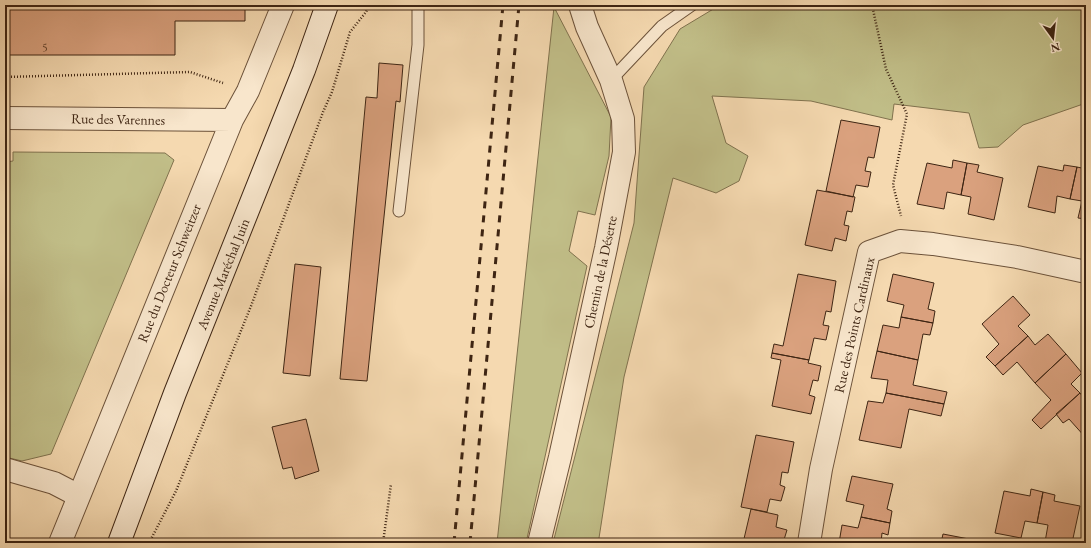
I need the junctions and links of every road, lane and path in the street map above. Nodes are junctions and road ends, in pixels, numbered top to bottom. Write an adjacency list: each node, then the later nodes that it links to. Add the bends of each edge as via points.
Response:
1 (283, 5): 10 (street, Rue du Docteur Schweitzer)
2 (327, 5): 20 (street, Avenue Maréchal Juin)
3 (369, 5): 21 (path, via 350,32 332,92 251,306 176,491)
4 (418, 5): 13 (lane, via 418,46)
5 (580, 5): 9 (street, Chemin de la Déserte)
6 (692, 5): 9 (lane, via 662,26)
7 (872, 5): 14 (path, via 886,69 907,114 893,185)
8 (5, 77): 10 (path, via 190,72)
9 (611, 80): 23 (street, Chemin de la Déserte, via 623,119 624,152 606,248)
10 (248, 91): 12 (street, Rue du Docteur Schweitzer)
11 (5, 118): 12 (street, Rue des Varennes)
12 (232, 120): 18 (street, Rue du Docteur Schweitzer)
13 (399, 212)
14 (908, 242): 15 (street, Rue des Points Cardinaux, via 1017,257); 24 (street, Rue des Points Cardinaux, via 900,241 869,252 821,468)
15 (1086, 272)
16 (5, 469): 18 (street, via 54,483)
17 (391, 484): 22 (path)
18 (79, 496): 19 (street, Rue du Docteur Schweitzer)
19 (60, 543)
20 (119, 543)
21 (149, 543)
22 (383, 543)
23 (539, 543)
24 (809, 543)

